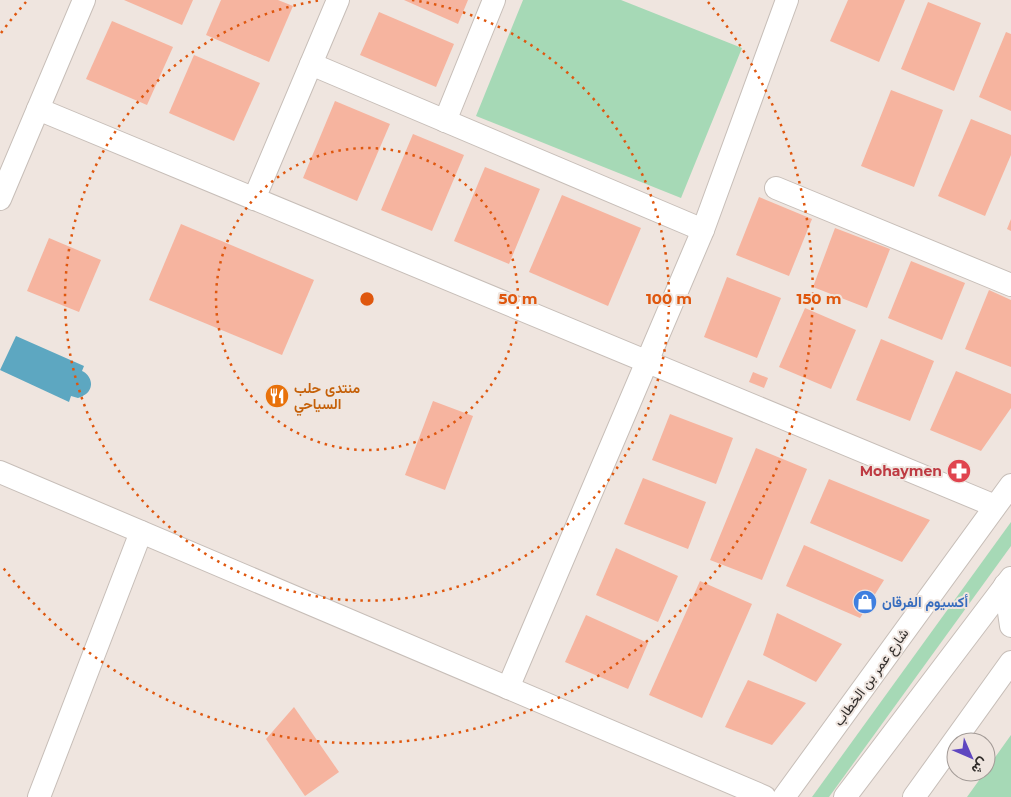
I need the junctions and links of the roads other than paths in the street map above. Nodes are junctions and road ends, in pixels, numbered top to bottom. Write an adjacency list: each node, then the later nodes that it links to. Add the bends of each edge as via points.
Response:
1 (84, 0): 6 (street)
2 (338, 0): 5 (street)
3 (494, 0): 7 (street)
4 (787, 0): 11 (street)
5 (311, 64): 7 (street); 10 (street)
6 (38, 109): 9 (street); 10 (street)
7 (445, 121): 11 (street)
8 (776, 188): 12 (street)
9 (0, 199)
10 (254, 199): 13 (street)
11 (703, 230): 13 (street)
12 (1011, 285)
13 (647, 362): 16 (street); 21 (street)
14 (0, 472): 17 (street)
15 (1011, 485): 16 (street, شارع عمر بن الخطاب)
16 (995, 506): 24 (street, شارع عمر بن الخطاب)
17 (140, 532): 21 (street); 22 (street)
18 (1008, 582): 19 (street); 25 (street)
19 (1011, 626)
20 (1011, 662): 26 (street)
21 (508, 688): 23 (street)
22 (39, 797)
23 (766, 797)
24 (784, 797)
25 (844, 797)
26 (914, 797)

